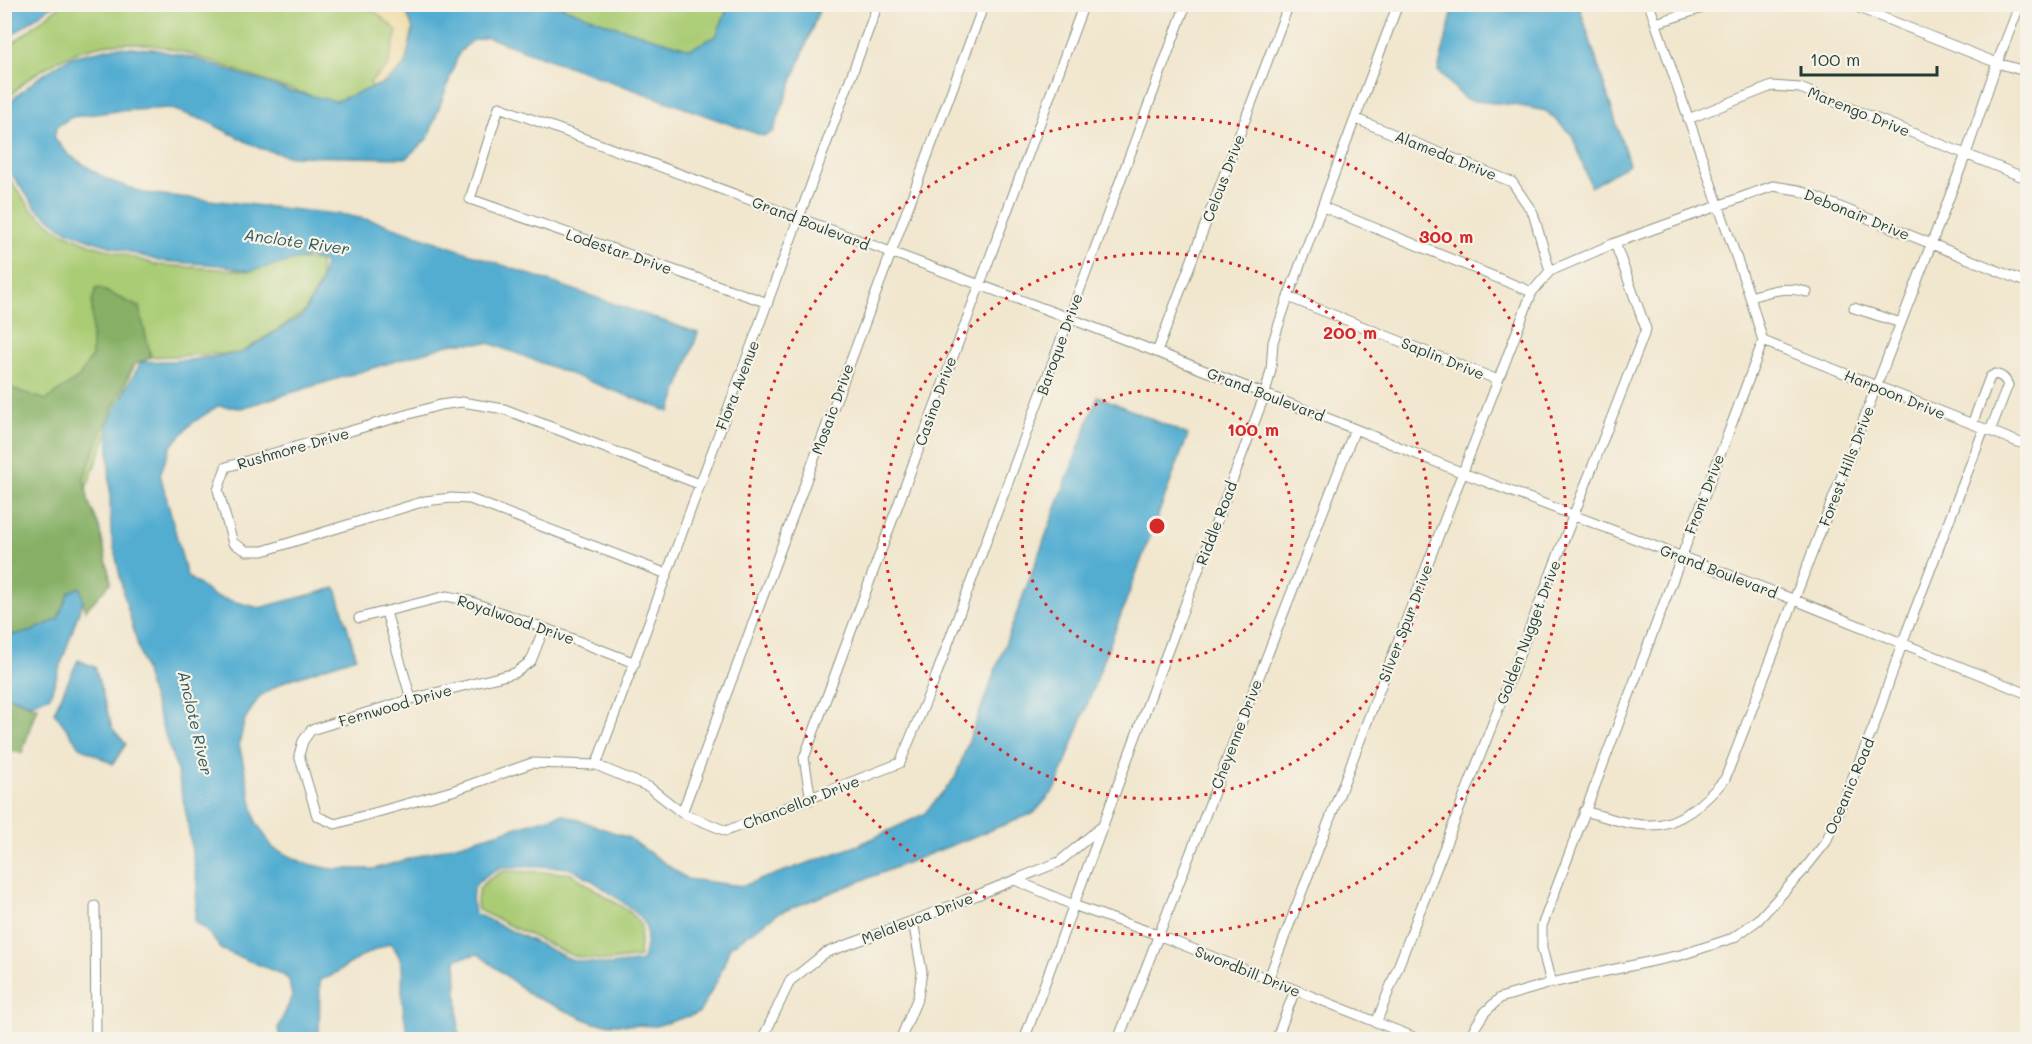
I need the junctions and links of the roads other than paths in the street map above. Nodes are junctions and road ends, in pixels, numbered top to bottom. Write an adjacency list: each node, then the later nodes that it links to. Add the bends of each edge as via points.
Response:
1 (878, 4): 21 (street, Flora Avenue)
2 (984, 4): 24 (street, Mosaic Drive)
3 (1084, 4): 27 (street, Casino Drive)
4 (1186, 4): 34 (street, Baroque Drive)
5 (1288, 4): 37 (street, Celcus Drive)
6 (1398, 4): 14 (street, Riddle Road)
7 (1649, 4): 11 (street)
8 (1715, 4): 11 (street)
9 (1848, 4): 12 (street)
10 (2020, 4): 12 (street, Forest Hills Drive)
11 (1656, 23): 15 (street)
12 (1997, 63): 13 (street); 16 (street, Forest Hills Drive)
13 (2028, 72)
14 (1356, 119): 20 (street, Riddle Road); 25 (street, Alameda Drive, via 1512,182 1533,213)
15 (1688, 119): 16 (street, Marengo Drive, via 1772,86 1788,86); 19 (street)
16 (1966, 154): 17 (street, Marengo Drive); 23 (street, Forest Hills Drive)
17 (2028, 179)
18 (470, 199): 21 (street, Grand Boulevard, via 499,107); 32 (street, Lodestar Drive)
19 (1718, 205): 22 (street, Debonair Drive); 23 (street, Debonair Drive, via 1773,186 1798,190); 31 (street)
20 (1323, 207): 28 (street); 30 (street, Riddle Road)
21 (799, 217): 24 (street, Grand Boulevard); 32 (street, Flora Avenue)
22 (1615, 243): 25 (street, Debonair Drive); 47 (street, Golden Nugget Drive, via 1646,329)
23 (1931, 243): 26 (street, Debonair Drive); 35 (street, Forest Hills Drive)
24 (891, 253): 27 (street, Grand Boulevard); 62 (street, Mosaic Drive)
25 (1550, 271): 28 (street, Silver Spur Drive)
26 (2028, 284)
27 (978, 286): 34 (street, Grand Boulevard); 60 (street, Casino Drive, via 804,758)
28 (1532, 292): 38 (street, Silver Spur Drive)
29 (1807, 292): 31 (street, via 1778,288)
30 (1288, 297): 38 (street, Saplin Drive); 40 (street, Riddle Road, via 1274,342)
31 (1750, 297): 36 (street)
32 (768, 303): 46 (street, Flora Avenue)
33 (1854, 308): 35 (street)
34 (1069, 318): 37 (street, Grand Boulevard); 56 (street, Baroque Drive)
35 (1901, 323): 39 (street, Forest Hills Drive)
36 (1763, 341): 39 (street, Harpoon Drive); 48 (street, Front Drive)
37 (1157, 352): 40 (street, Grand Boulevard)
38 (1498, 380): 45 (street, Silver Spur Drive)
39 (1876, 386): 41 (street, Harpoon Drive); 50 (street, Forest Hills Drive)
40 (1265, 394): 42 (street, Grand Boulevard); 64 (street, Riddle Road)
41 (1972, 424): 43 (street, Harpoon Drive); 43 (street, Oceanic Road, via 1990,377 2002,376 2008,385)
42 (1355, 429): 45 (street, Grand Boulevard); 69 (street, Cheyenne Drive)
43 (1987, 430): 44 (street, Harpoon Drive); 54 (street, Oceanic Road)
44 (2028, 446)
45 (1463, 473): 47 (street, Grand Boulevard); 70 (street, Silver Spur Drive)
46 (699, 484): 49 (street, Flora Avenue); 49 (street, Rushmore Drive, via 504,409 462,402 226,467 218,490 233,543 247,551 263,551 425,501 470,499)
47 (1573, 516): 48 (street, Grand Boulevard); 73 (street, Golden Nugget Drive)
48 (1680, 556): 50 (street, Grand Boulevard); 61 (street, Front Drive)
49 (667, 574): 55 (street, Flora Avenue)
50 (1795, 600): 54 (street, Grand Boulevard); 61 (street, Forest Hills Drive, via 1725,779 1705,801 1675,820 1649,826)
51 (386, 612): 52 (street, Royalwood Drive); 53 (street, Royalwood Drive, via 447,596); 58 (street)
52 (360, 618)
53 (544, 627): 55 (street, Royalwood Drive); 58 (street, Fernwood Drive, via 531,661 515,673)
54 (1902, 645): 57 (street, Grand Boulevard); 71 (street, Oceanic Road, via 1874,726 1826,842 1758,920 1733,938 1681,956)
55 (635, 663): 59 (street, Flora Avenue)
56 (933, 684): 60 (street, Chancellor Drive, via 900,763)
57 (2028, 694)
58 (411, 699): 63 (street, Fernwood Drive, via 311,730 299,755)
59 (596, 765): 62 (street, Chancellor Drive, via 649,787); 63 (street, Chancellor Drive, via 532,763 452,791 335,824)
60 (811, 800): 62 (street, Chancellor Drive, via 726,831)
61 (1584, 811): 71 (street, Front Drive, via 1542,926 1542,948)
62 (682, 813)
63 (317, 816)
64 (1102, 827): 65 (street, Melaleuca Drive, via 1059,862); 66 (street, Riddle Road)
65 (1015, 880): 66 (street, Swordbill Drive); 68 (street, Melaleuca Drive)
66 (1073, 905): 69 (street, Swordbill Drive); 77 (street, Riddle Road)
67 (95, 906): 74 (street)
68 (913, 921): 75 (street, Melaleuca Drive, via 825,953 790,981); 76 (street, via 922,972 918,997)
69 (1158, 935): 70 (street, Swordbill Drive); 78 (street, Cheyenne Drive)
70 (1268, 980): 72 (street, Swordbill Drive)
71 (1551, 982): 81 (street, via 1500,998 1484,1013)
72 (1295, 990): 73 (street, Swordbill Drive); 79 (street)
73 (1377, 1021): 80 (street, Swordbill Drive)
74 (96, 1040)
75 (762, 1040)
76 (900, 1040)
77 (1024, 1040)
78 (1118, 1040)
79 (1276, 1040)
80 (1421, 1040)
81 (1467, 1040)

